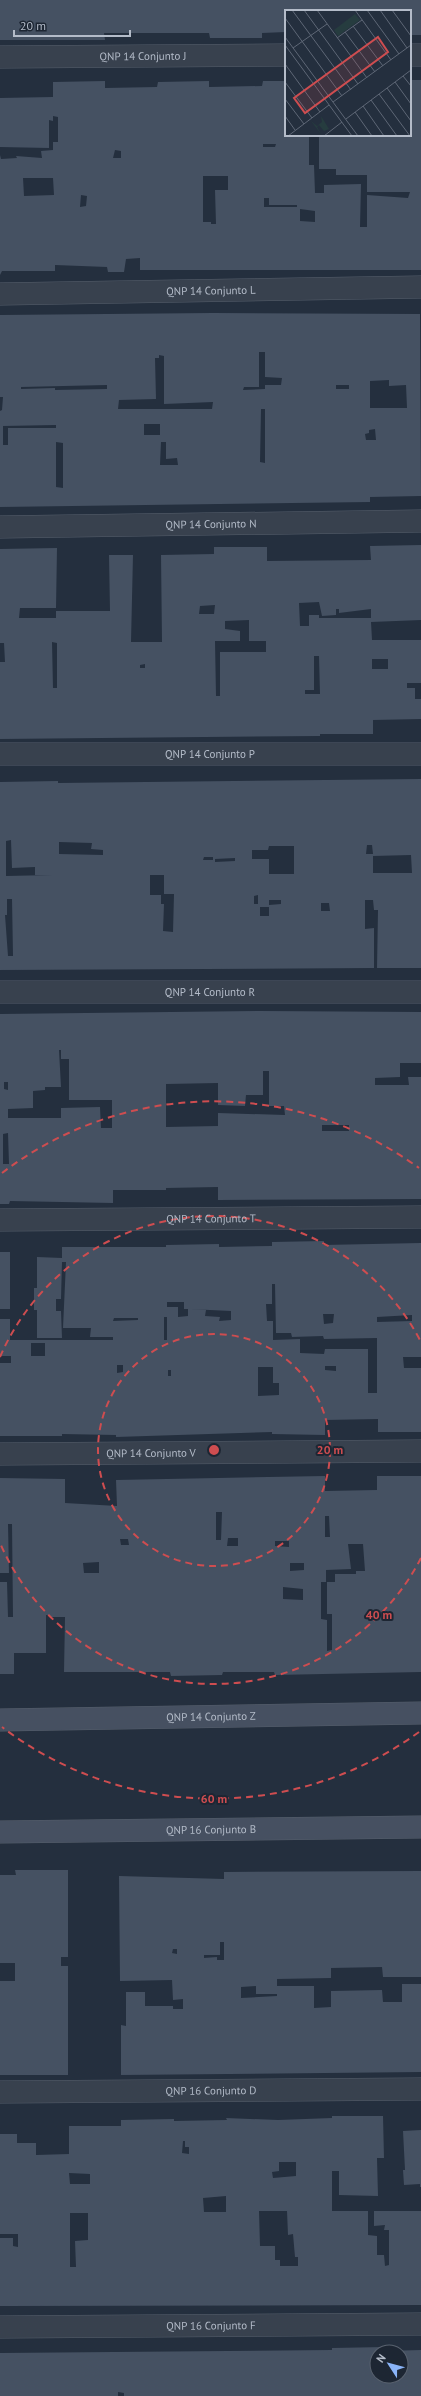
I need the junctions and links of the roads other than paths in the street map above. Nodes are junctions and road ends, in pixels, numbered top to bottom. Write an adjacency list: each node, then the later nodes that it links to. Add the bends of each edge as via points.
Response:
1 (285, 55): 2 (street, QNP 14 Conjunto J)
2 (0, 56)
3 (421, 287): 4 (street, QNP 14 Conjunto L)
4 (0, 294)
5 (421, 521): 6 (street, QNP 14 Conjunto N)
6 (0, 526)
7 (0, 754): 8 (street, QNP 14 Conjunto P)
8 (421, 754)
9 (0, 992): 10 (street, QNP 14 Conjunto R)
10 (421, 992)
11 (421, 1217): 12 (street, QNP 14 Conjunto T)
12 (0, 1220)
13 (421, 1451): 14 (street, QNP 14 Conjunto V)
14 (0, 1454)
15 (421, 1712): 16 (street, QNP 14 Conjunto Z)
16 (0, 1720)
17 (421, 1827): 18 (street, QNP 16 Conjunto B)
18 (0, 1832)
19 (421, 2089): 20 (street, QNP 16 Conjunto D)
20 (0, 2092)
21 (421, 2324): 22 (street, QNP 16 Conjunto F)
22 (0, 2327)

